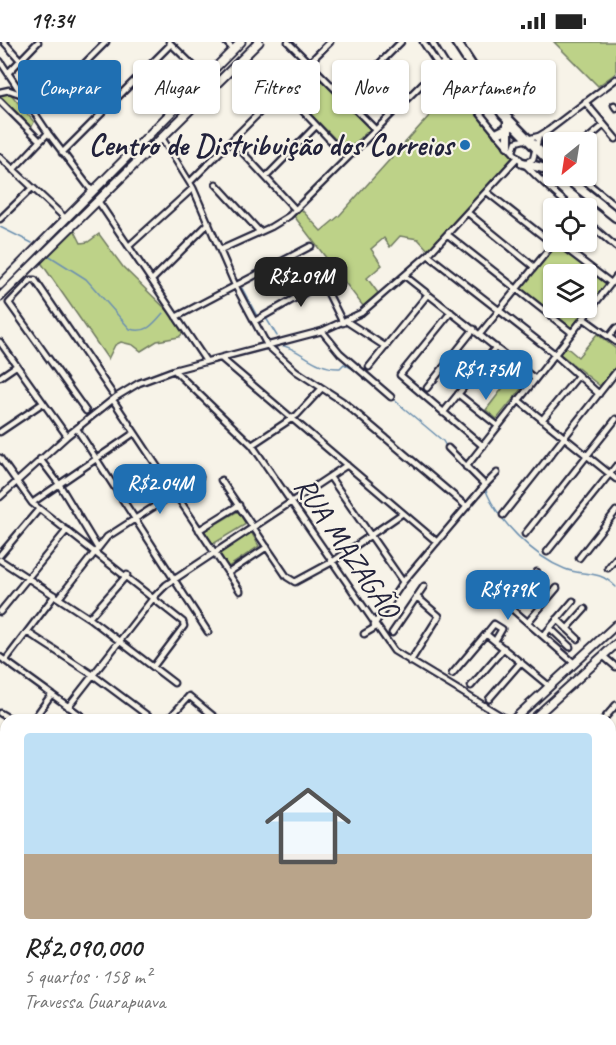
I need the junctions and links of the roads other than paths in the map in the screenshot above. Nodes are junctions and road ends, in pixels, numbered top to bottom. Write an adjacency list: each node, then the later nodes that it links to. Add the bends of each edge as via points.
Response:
1 (4, 42): 15 (street)
2 (38, 42): 15 (street)
3 (106, 42): 16 (street)
4 (226, 42): 14 (street)
5 (241, 42): 14 (main road)
6 (259, 42): 59 (main road)
7 (288, 42): 18 (street)
8 (330, 42): 19 (street)
9 (401, 42): 20 (street)
10 (423, 42): 21 (street)
11 (432, 42): 22 (street)
12 (456, 42): 48 (highway)
13 (170, 43): 17 (street); 37 (street)
14 (233, 49): 25 (main road)
15 (20, 60)
16 (88, 60)
17 (187, 60)
18 (306, 60)
19 (312, 60)
20 (383, 60)
21 (435, 60)
22 (443, 60)
23 (0, 61): 27 (street)
24 (18, 62): 27 (street)
25 (220, 62)
26 (0, 71): 27 (street)
27 (7, 71): 30 (street)
28 (320, 74): 32 (street)
29 (616, 79): 39 (street)
30 (13, 82): 33 (street); 34 (street)
31 (421, 84): 51 (street)
32 (332, 87)
33 (18, 88)
34 (9, 90): 35 (street); 36 (street)
35 (0, 92)
36 (18, 93)
37 (121, 93)
38 (0, 101): 54 (street)
39 (585, 102): 49 (street); 58 (street)
40 (36, 114): 47 (street)
41 (100, 114): 67 (street)
42 (169, 114): 81 (main road)
43 (258, 114): 64 (street)
44 (305, 114): 50 (street)
45 (360, 114): 51 (street)
46 (482, 114): 56 (street)
47 (42, 123): 54 (street); 55 (street)
48 (509, 124): 56 (highway); 62 (highway); 65 (highway)
49 (604, 125): 53 (street); 57 (street)
50 (316, 126): 70 (street); 74 (street)
51 (375, 129): 70 (street)
52 (616, 129): 57 (street)
53 (596, 132)
54 (32, 133): 63 (street)
55 (48, 133): 63 (street); 67 (street)
56 (498, 133): 65 (street)
57 (612, 134): 61 (street)
58 (541, 135): 60 (street); 62 (street); 66 (street)
59 (161, 138): 75 (street); 84 (main road)
60 (543, 139)
61 (616, 139)
62 (526, 140): 65 (street); 66 (highway)
63 (40, 141): 73 (street)
64 (232, 141): 74 (street); 75 (street)
65 (511, 148): 71 (street)
66 (536, 150): 68 (highway); 71 (street, via 531,161)
67 (62, 153): 81 (street)
68 (543, 156)
69 (0, 157): 73 (street)
70 (346, 157): 86 (street)
71 (521, 160): 72 (highway); 82 (street); 83 (street)
72 (543, 167)
73 (13, 170): 79 (street)
74 (266, 177): 86 (street)
75 (190, 182): 80 (street)
76 (216, 184): 92 (street)
77 (577, 186): 88 (highway)
78 (591, 186): 85 (street)
79 (32, 188): 89 (street); 90 (street)
80 (193, 188): 91 (street); 96 (street)
81 (92, 190): 89 (main road)
82 (487, 192): 87 (street); 95 (street)
83 (561, 198)
84 (98, 201): 96 (street); 106 (main road)
85 (616, 206)
86 (295, 209): 92 (street, via 282,221)
87 (468, 213): 94 (street); 104 (street)
88 (616, 217)
89 (65, 218): 113 (main road)
90 (0, 219)
91 (209, 223): 99 (street); 109 (street)
92 (259, 231): 99 (street)
93 (597, 231): 98 (street)
94 (448, 234): 102 (street); 115 (street)
95 (543, 236)
96 (129, 246): 109 (street)
97 (311, 246): 103 (street)
98 (616, 247)
99 (220, 250): 114 (street)
100 (546, 252): 104 (street)
101 (570, 252): 112 (street)
102 (428, 255): 107 (street); 120 (street)
103 (282, 261): 114 (street); 117 (street)
104 (533, 266): 115 (street)
105 (336, 275): 111 (street)
106 (22, 276): 110 (street); 118 (main road)
107 (405, 276): 116 (street); 125 (street)
108 (616, 277): 112 (street)
109 (152, 280): 122 (street)
110 (28, 282): 149 (street, via 35,280); 156 (street, via 9,303)
111 (323, 283): 117 (street); 125 (street)
112 (611, 283): 119 (street)
113 (0, 285)
114 (235, 285): 122 (street); 124 (street)
115 (516, 288): 120 (street); 129 (street)
116 (428, 294): 121 (street); 135 (street)
117 (299, 296): 124 (street)
118 (0, 297)
119 (597, 300)
120 (498, 310): 130 (street); 137 (street)
121 (451, 312): 127 (street); 157 (street, via 400,375)
122 (176, 316): 139 (street)
123 (583, 318): 129 (street); 131 (street)
124 (255, 321): 134 (street)
125 (345, 322): 128 (street); 135 (street)
126 (616, 328): 131 (street)
127 (474, 329): 130 (street); 148 (street)
128 (322, 331): 134 (street); 152 (street, via 340,353)
129 (571, 332): 137 (street)
130 (480, 334): 136 (street)
131 (609, 336): 133 (street)
132 (0, 342): 140 (street)
133 (616, 342)
134 (267, 345): 138 (street); 147 (street)
135 (386, 347): 141 (street)
136 (496, 347): 146 (street); 150 (street)
137 (554, 354): 144 (street); 146 (street)
138 (221, 358): 139 (street); 158 (street)
139 (206, 361): 142 (street)
140 (16, 366): 145 (street); 155 (street)
141 (369, 367)
142 (174, 370): 153 (street, via 146,380); 167 (street, RUA MAZAGÃO)
143 (616, 374): 151 (street)
144 (578, 376): 151 (street); 160 (street)
145 (0, 377)
146 (534, 378): 154 (street)
147 (322, 388): 158 (street); 191 (street)
148 (427, 388)
149 (112, 393)
150 (458, 394): 157 (street); 161 (street)
151 (599, 394): 166 (street)
152 (391, 397)
153 (113, 400): 162 (street); 164 (street)
154 (518, 400): 160 (street); 161 (street)
155 (43, 402): 163 (street); 165 (street)
156 (86, 411)
157 (443, 413): 168 (street)
158 (292, 419): 167 (street); 174 (street)
159 (616, 419): 170 (street)
160 (542, 420): 166 (street)
161 (498, 426): 168 (street)
162 (76, 429): 165 (street); 172 (street)
163 (0, 432)
164 (134, 433): 172 (street); 186 (street)
165 (67, 436): 173 (street)
166 (564, 438): 170 (street); 195 (street)
167 (252, 445): 188 (street, RUA MAZAGÃO)
168 (483, 446): 176 (street)
169 (448, 448): 176 (street)
170 (587, 456): 178 (street); 200 (street)
171 (0, 458): 183 (street)
172 (96, 458): 184 (street); 196 (street)
173 (40, 459): 183 (street); 184 (street)
174 (347, 465): 180 (street); 194 (street)
175 (616, 466): 178 (street)
176 (466, 467): 185 (street)
177 (497, 472): 185 (street)
178 (609, 474): 181 (street); 206 (street)
179 (200, 477): 186 (street)
180 (330, 477): 188 (street); 201 (street)
181 (616, 479)
182 (221, 480): 190 (street)
183 (16, 481): 187 (street); 189 (street)
184 (58, 484): 189 (street); 204 (street)
185 (483, 487): 191 (street)
186 (174, 493): 196 (street); 199 (street)
187 (0, 497)
188 (292, 502): 197 (street); 210 (street, RUA MAZAGÃO)
189 (32, 503): 192 (street)
190 (239, 505): 197 (street); 199 (street)
191 (466, 506): 202 (street)
192 (39, 509): 198 (street); 207 (street)
193 (616, 511): 208 (street)
194 (403, 513): 201 (street); 202 (street)
195 (503, 515)
196 (134, 519): 204 (street); 216 (street)
197 (254, 527): 203 (street); 205 (street)
198 (67, 530): 204 (street); 215 (street)
199 (199, 530): 205 (street)
200 (525, 534)
201 (371, 535): 210 (street); 217 (street)
202 (437, 542): 217 (street)
203 (267, 547): 210 (street, via 287,577 298,582); 213 (street)
204 (95, 549): 214 (street); 221 (street)
205 (214, 552): 213 (street); 216 (street)
206 (547, 552)
207 (0, 558): 215 (street)
208 (579, 558)
209 (616, 558): 211 (street)
210 (332, 561): 231 (street, RUA MAZAGÃO)
211 (608, 568)
212 (537, 572): 229 (street, via 511,606)
213 (228, 573): 220 (street)
214 (127, 575): 222 (street); 227 (street)
215 (27, 579): 221 (street); 226 (street)
216 (174, 579): 222 (street); 235 (street)
217 (403, 582): 231 (street)
218 (424, 586): 223 (street)
219 (557, 588): 229 (street)
220 (240, 591)
221 (57, 596): 227 (street); 234 (street)
222 (154, 597): 241 (street); 252 (street, via 184,624)
223 (417, 597): 236 (street); 249 (street, via 439,616)
224 (573, 601): 228 (street)
225 (585, 609): 233 (street)
226 (0, 612)
227 (89, 618): 241 (street)
228 (557, 620): 232 (street); 233 (street)
229 (528, 622): 239 (street)
230 (616, 625): 251 (main road)
231 (375, 626): 237 (street); 249 (street, RUA MAZAGÃO, via 393,653)
232 (549, 628): 239 (street); 244 (street)
233 (567, 629): 240 (street)
234 (27, 632): 248 (street); 255 (street)
235 (208, 632)
236 (392, 633)
237 (364, 634)
238 (486, 634): 242 (street); 242 (street, via 494,624 502,629); 254 (street)
239 (543, 635): 251 (street)
240 (578, 639)
241 (119, 641): 252 (street); 255 (street)
242 (495, 641): 245 (street)
243 (616, 644): 246 (main road)
244 (570, 647)
245 (504, 648): 250 (street); 257 (street)
246 (603, 656): 253 (street); 269 (main road)
247 (0, 657): 248 (street)
248 (5, 661): 259 (street)
249 (410, 662): 267 (street, RUA MAZAGÃO)
250 (521, 662): 258 (street); 260 (street)
251 (574, 663): 258 (main road)
252 (153, 667): 256 (street)
253 (616, 667)
254 (452, 674)
255 (93, 675): 261 (street); 264 (street)
256 (174, 683)
257 (471, 686)
258 (549, 686): 268 (main road)
259 (51, 695): 261 (street); 262 (street)
260 (489, 699)
261 (68, 706): 263 (street)
262 (37, 714)
263 (79, 714)
264 (145, 714)
265 (174, 714): 266 (street, via 189,696)
266 (211, 714)
267 (501, 714)
268 (518, 714)
269 (539, 714)

